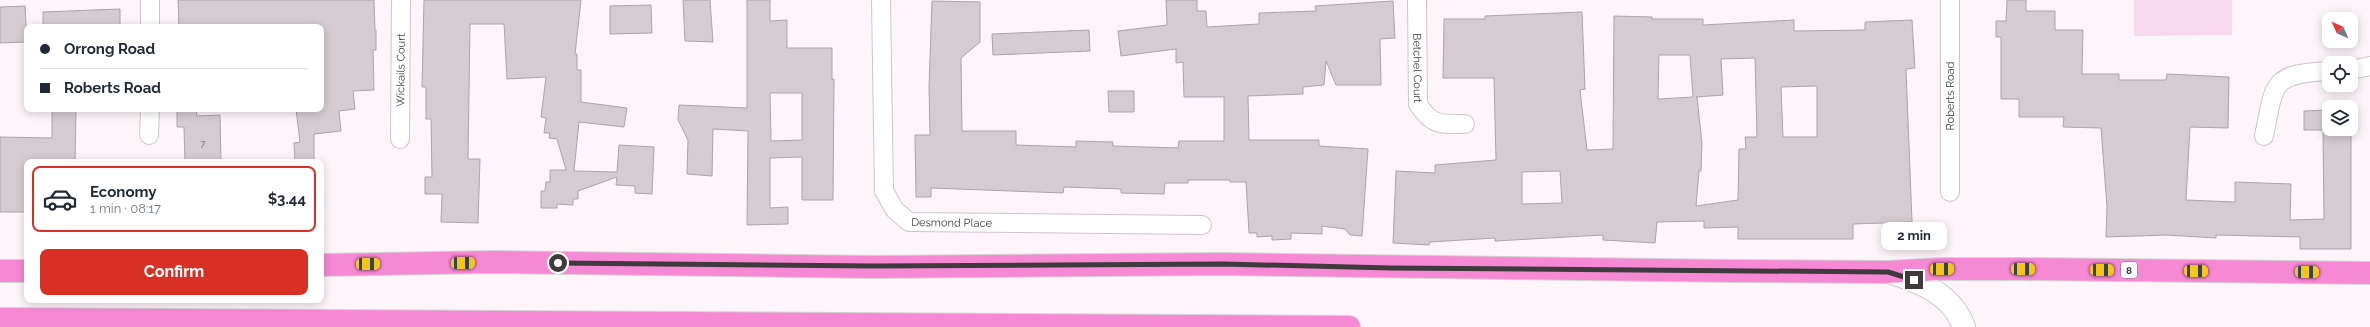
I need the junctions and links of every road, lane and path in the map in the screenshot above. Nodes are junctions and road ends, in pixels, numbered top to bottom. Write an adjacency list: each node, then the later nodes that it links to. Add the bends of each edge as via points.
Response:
1 (150, 0): 6 (street)
2 (401, 0): 14 (street, Wickails Court)
3 (881, 0): 16 (street, Desmond Place, via 884,191 895,210 909,222)
4 (1417, 0): 11 (street, Betchel Court, via 1418,104 1426,117 1437,123)
5 (1950, 0): 15 (street, Roberts Road)
6 (150, 24)
7 (2370, 66): 8 (street)
8 (2358, 69)
9 (2322, 71): 13 (street, via 2287,76 2274,90)
10 (150, 112): 12 (street)
11 (1465, 124)
12 (149, 135)
13 (2264, 136)
14 (400, 139)
15 (1950, 192)
16 (1202, 225)
17 (324, 265): 20 (highway, 8, via 495,262 874,266 1223,264)
18 (0, 271): 19 (highway)
19 (24, 271)
20 (1888, 272): 21 (highway, 8, via 2023,269); 25 (main road, via 1922,283 1936,292 1951,305)
21 (2370, 273)
22 (3, 318): 23 (highway)
23 (108, 324): 24 (highway)
24 (1349, 327)
25 (1964, 327)

